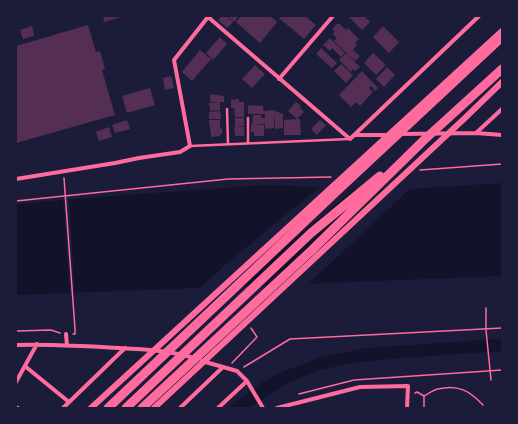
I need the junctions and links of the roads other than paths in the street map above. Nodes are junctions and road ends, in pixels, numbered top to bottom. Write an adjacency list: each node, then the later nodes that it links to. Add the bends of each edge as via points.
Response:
1 (333, 16): 7 (street)
2 (479, 16): 13 (street)
3 (208, 17): 7 (street); 19 (street, via 174,60)
4 (502, 31): 32 (street)
5 (502, 38): 33 (highway)
6 (502, 69): 16 (highway)
7 (280, 79): 15 (street)
8 (502, 82): 36 (street)
9 (227, 109): 18 (lane)
10 (502, 109): 12 (street)
11 (248, 118): 17 (lane)
12 (476, 133): 13 (street); 14 (street)
13 (354, 134): 15 (street)
14 (502, 135)
15 (350, 139): 17 (lane)
16 (424, 140): 34 (highway, via 311,233); 35 (highway, via 312,250)
17 (248, 143): 18 (lane)
18 (228, 144): 19 (lane)
19 (190, 146): 20 (street, via 180,152)
20 (16, 179)
21 (66, 334): 24 (street)
22 (37, 344): 23 (street); 24 (street); 26 (street)
23 (16, 345)
24 (67, 346): 25 (street)
25 (125, 348): 27 (street, via 177,353); 30 (street)
26 (26, 367): 29 (street); 30 (street)
27 (225, 367): 28 (street, via 237,371); 37 (street)
28 (247, 381): 38 (street); 39 (street)
29 (16, 382)
30 (69, 402): 31 (street)
31 (63, 408)
32 (91, 408)
33 (108, 408)
34 (126, 408)
35 (142, 408)
36 (154, 408)
37 (180, 408)
38 (218, 408)
39 (262, 408)
40 (277, 408): 41 (street, via 360,387 408,386)
41 (408, 408)

